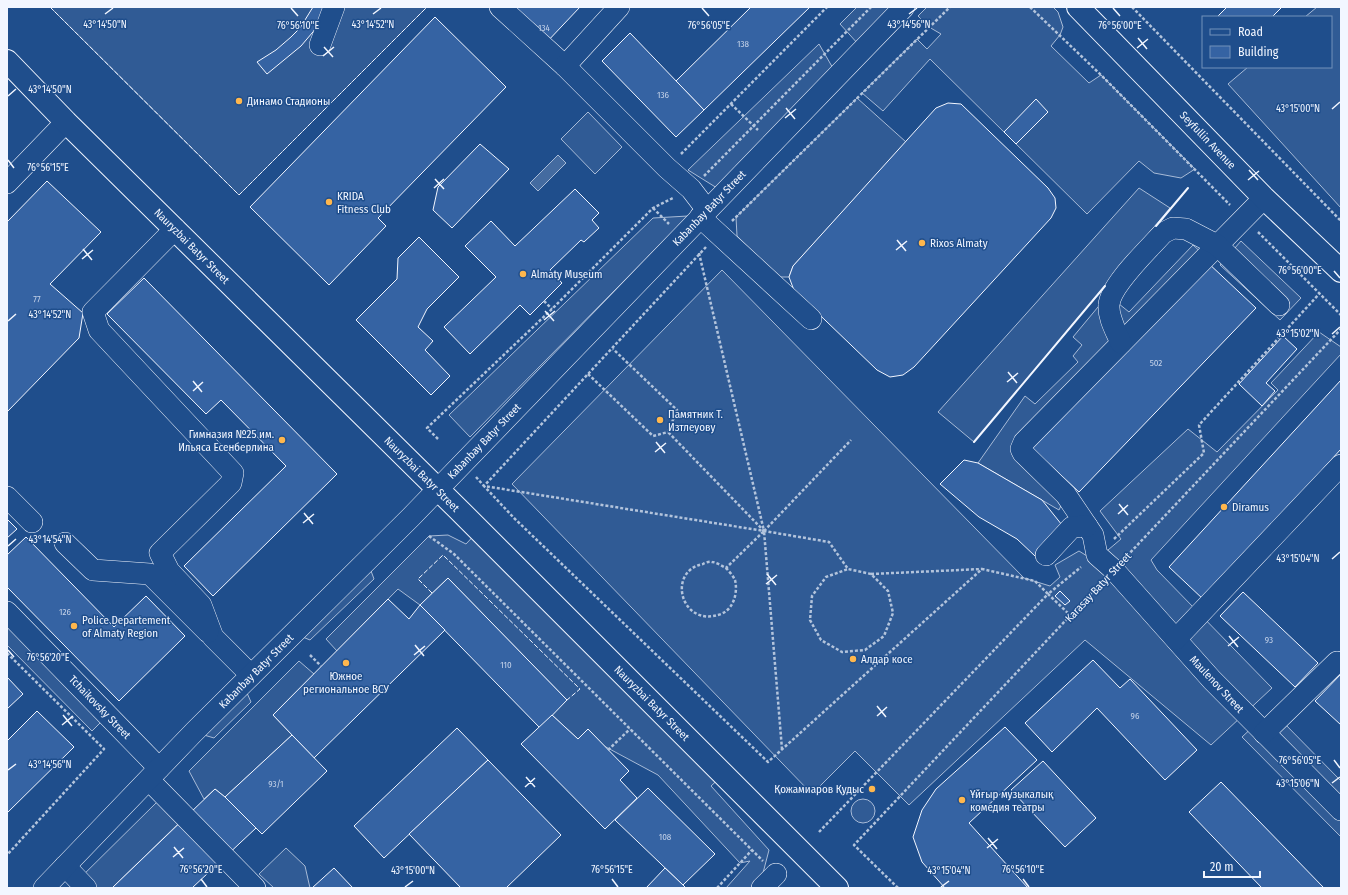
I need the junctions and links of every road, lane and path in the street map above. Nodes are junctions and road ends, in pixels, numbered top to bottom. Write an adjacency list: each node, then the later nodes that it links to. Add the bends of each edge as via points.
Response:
1 (334, 7): 11 (street)
2 (500, 7): 13 (street)
3 (619, 7): 13 (street)
4 (827, 7): 14 (path)
5 (871, 7): 16 (path)
6 (904, 7): 17 (street, Kabanbay Batyr Street)
7 (950, 7): 28 (path)
8 (1030, 7): 24 (path)
9 (1078, 7): 21 (main road, Seyfullin Avenue)
10 (1132, 7): 25 (path)
11 (320, 45)
12 (7, 61): 15 (main road, Nauryzbai Batyr Street)
13 (565, 66): 18 (street)
14 (731, 104): 16 (path); 18 (path)
15 (66, 122): 19 (street); 27 (main road, Nauryzbai Batyr Street)
16 (754, 126): 17 (path); 20 (path)
17 (772, 143): 23 (street, Kabanbay Batyr Street)
18 (668, 168): 20 (street)
19 (7, 182)
20 (691, 190): 22 (path); 23 (street)
21 (1264, 198): 24 (street); 31 (main road, Seyfullin Avenue)
22 (653, 208): 26 (path); 34 (path)
23 (704, 214): 28 (street); 47 (street, Kabanbay Batyr Street)
24 (1243, 218): 29 (street); 35 (path)
25 (1341, 221)
26 (671, 225)
27 (175, 229): 47 (main road, Nauryzbai Batyr Street); 62 (street, via 93,312 99,330 233,473 231,483 160,553 169,571 202,605)
28 (719, 234): 30 (path); 36 (street)
29 (1217, 245): 33 (street); 38 (street); 38 (street, via 1186,229 1173,228 1163,233 1117,285 1110,299 1112,322)
30 (699, 254): 39 (path); 51 (path)
31 (1341, 271)
32 (544, 301): 34 (path)
33 (1278, 305)
34 (552, 310): 42 (path, via 427,428)
35 (1341, 315)
36 (811, 319)
37 (1341, 329): 58 (path, Karasay Batyr Street)
38 (1121, 343): 50 (street, via 1022,445 1021,449 1066,495)
39 (613, 349): 40 (path); 41 (path, via 677,410)
40 (588, 374): 41 (path, via 653,436); 46 (path)
41 (668, 432): 51 (path)
42 (438, 439)
43 (851, 440): 51 (path)
44 (1341, 465): 63 (street)
45 (474, 474): 46 (path)
46 (484, 486): 51 (path); 73 (path, via 514,518)
47 (437, 489): 68 (street, Kabanbay Batyr Street); 85 (main road, Nauryzbai Batyr Street)
48 (7, 497): 49 (street)
49 (32, 522)
50 (1087, 526): 54 (street, via 1072,527); 58 (street, Maulenov Street, via 1094,535 1097,555)
51 (764, 532): 55 (path); 56 (path, via 829,542); 72 (path)
52 (429, 536): 69 (path, via 454,554)
53 (65, 543): 62 (street, via 93,570 150,574)
54 (1046, 555)
55 (726, 568): 55 (path, via 712,562 696,565 687,573 682,582 681,594 689,609 700,616 711,618 724,613 732,604 737,592 734,579)
56 (848, 569): 59 (path); 59 (path, via 826,577 812,596 810,612 810,620 821,640 842,652 865,650 884,636 893,613 888,590)
57 (982, 569): 59 (path)
58 (1114, 570): 61 (path, Karasay Batyr Street); 63 (street, Maulenov Street)
59 (871, 574)
60 (7, 612): 74 (street, Tchaikovsky Street)
61 (1071, 616): 76 (path, via 1048,594); 86 (path, Karasay Batyr Street, via 854,845)
62 (213, 637): 68 (street)
63 (1176, 639): 70 (street, Maulenov Street)
64 (7, 653): 78 (path, via 104,749)
65 (310, 655): 67 (path)
66 (1338, 662): 70 (street)
67 (321, 666)
68 (251, 675): 74 (street, Kabanbay Batyr Street)
69 (630, 729): 71 (path); 77 (path)
70 (1264, 733): 75 (street, Maulenov Street)
71 (608, 750)
72 (782, 750)
73 (768, 762)
74 (154, 774): 79 (street, Kabanbay Batyr Street); 83 (street, Tchaikovsky Street)
75 (1341, 810)
76 (819, 832)
77 (752, 850): 80 (path); 84 (path)
78 (7, 855)
79 (65, 866): 81 (street, Kabanbay Batyr Street); 82 (street)
80 (769, 881)
81 (44, 888)
82 (86, 888)
83 (255, 888)
84 (717, 888)
85 (837, 888)
86 (898, 888)

